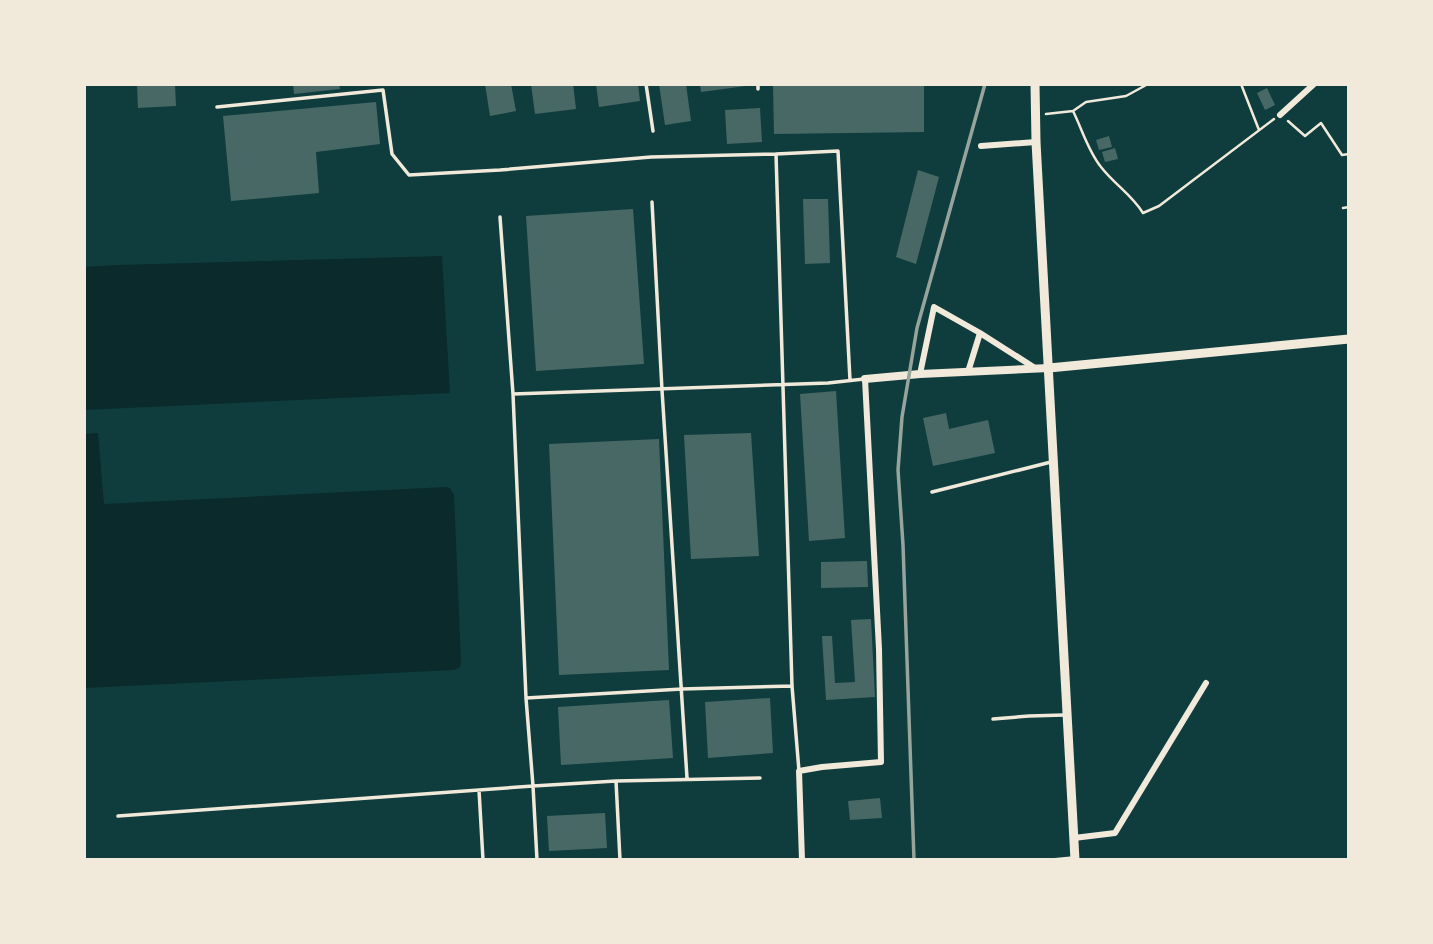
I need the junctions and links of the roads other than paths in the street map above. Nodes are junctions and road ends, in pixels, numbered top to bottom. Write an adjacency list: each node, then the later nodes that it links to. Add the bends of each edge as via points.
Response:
1 (646, 84): 6 (lane)
2 (1035, 84): 7 (main road)
3 (1314, 84): 5 (street)
4 (218, 107): 9 (lane, via 383,90 392,154 409,175 651,157)
5 (1280, 115)
6 (653, 131)
7 (1036, 142): 8 (street); 14 (main road)
8 (981, 146)
9 (776, 154): 19 (lane, via 838,151); 20 (lane)
10 (652, 202): 21 (lane)
11 (500, 217): 22 (lane)
12 (980, 333): 15 (street); 16 (street); 17 (street, via 934,307)
13 (1349, 339): 14 (main road)
14 (1049, 368): 15 (street); 23 (main road)
15 (1037, 369): 16 (street)
16 (968, 372): 17 (street)
17 (920, 374): 18 (street)
18 (865, 379): 19 (lane); 31 (street, via 881,762)
19 (850, 380): 20 (lane)
20 (783, 384): 21 (lane); 26 (lane)
21 (662, 390): 22 (lane); 27 (lane)
22 (513, 394): 28 (lane)
23 (1053, 461): 24 (lane); 29 (main road)
24 (932, 492)
25 (1206, 683): 38 (street, via 1115,833)
26 (792, 686): 27 (lane); 31 (lane)
27 (681, 689): 28 (lane); 32 (lane)
28 (526, 698): 35 (lane)
29 (1067, 715): 30 (lane); 38 (main road)
30 (993, 719)
31 (799, 771): 43 (street)
32 (687, 778): 33 (lane); 34 (lane)
33 (760, 778)
34 (616, 780): 35 (lane); 42 (lane)
35 (533, 786): 36 (lane); 41 (lane)
36 (479, 790): 37 (lane); 40 (lane)
37 (118, 816)
38 (1074, 838): 39 (main road)
39 (1075, 859): 44 (lane)
40 (483, 860)
41 (537, 860)
42 (620, 860)
43 (802, 860)
44 (1052, 860)

